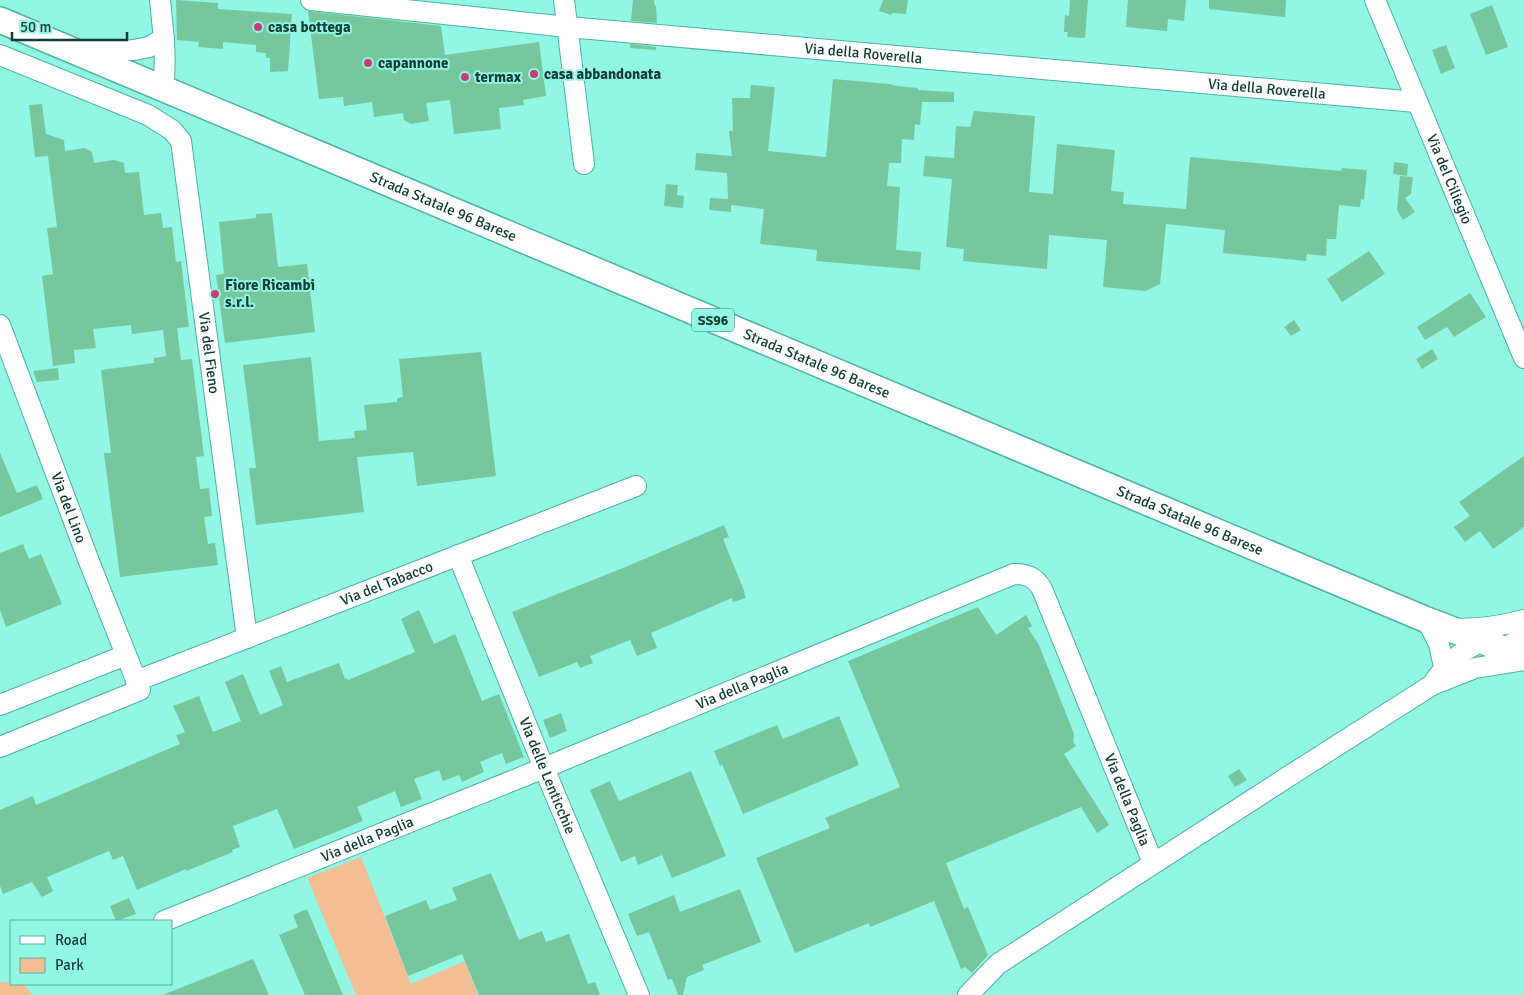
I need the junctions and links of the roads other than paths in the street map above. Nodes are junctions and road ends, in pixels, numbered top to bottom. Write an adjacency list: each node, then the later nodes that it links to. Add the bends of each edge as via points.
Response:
1 (160, 0): 7 (street)
2 (311, 0): 6 (street, Via della Roverella)
3 (564, 0): 6 (street)
4 (1375, 0): 14 (street, Via del Ciliegio)
5 (0, 20): 8 (main road, Strada Statale 96 Barese / SS96)
6 (568, 27): 14 (street, Via della Roverella); 15 (street)
7 (156, 43): 8 (street, via 118,51); 11 (street, via 141,65); 12 (street, via 166,68)
8 (71, 51): 10 (main road, Strada Statale 96 Barese / SS96)
9 (0, 55): 13 (street, Via del Fieno)
10 (108, 66): 11 (main road, Strada Statale 96 Barese / SS96); 13 (street)
11 (139, 79): 12 (main road, Strada Statale 96 Barese / SS96)
12 (163, 89): 21 (main road, Strada Statale 96 Barese / SS96)
13 (92, 91): 23 (street, Via del Fieno, via 163,123 178,135 183,147)
14 (1416, 102): 17 (street, Via del Ciliegio)
15 (584, 164)
16 (0, 325): 18 (street, Via del Lino)
17 (1524, 358)
18 (6, 359): 25 (street, Via del Lino)
19 (636, 486): 20 (street, Via del Tabacco)
20 (458, 555): 23 (street, Via del Tabacco); 32 (street, Via delle Lenticchie)
21 (1427, 620): 24 (main road, Strada Statale 96 Barese / SS96); 26 (street, via 1439,644)
22 (1524, 620): 24 (street)
23 (247, 638): 29 (street, Via del Tabacco)
24 (1510, 645): 26 (street, via 1462,651); 27 (street); 27 (street)
25 (126, 655): 29 (street, Via del Lino); 30 (street)
26 (1444, 667): 28 (street)
27 (1475, 668): 28 (street)
28 (1432, 685): 33 (street)
29 (138, 686): 31 (street, Via del Tabacco)
30 (0, 705)
31 (0, 747)
32 (544, 768): 33 (street, Via della Paglia, via 1014,574 1024,574 1032,577 1042,589); 34 (street, Via della Paglia); 35 (street, Via delle Lenticchie)
33 (1153, 863): 36 (street, via 998,964)
34 (166, 920)
35 (639, 995)
36 (968, 995)

